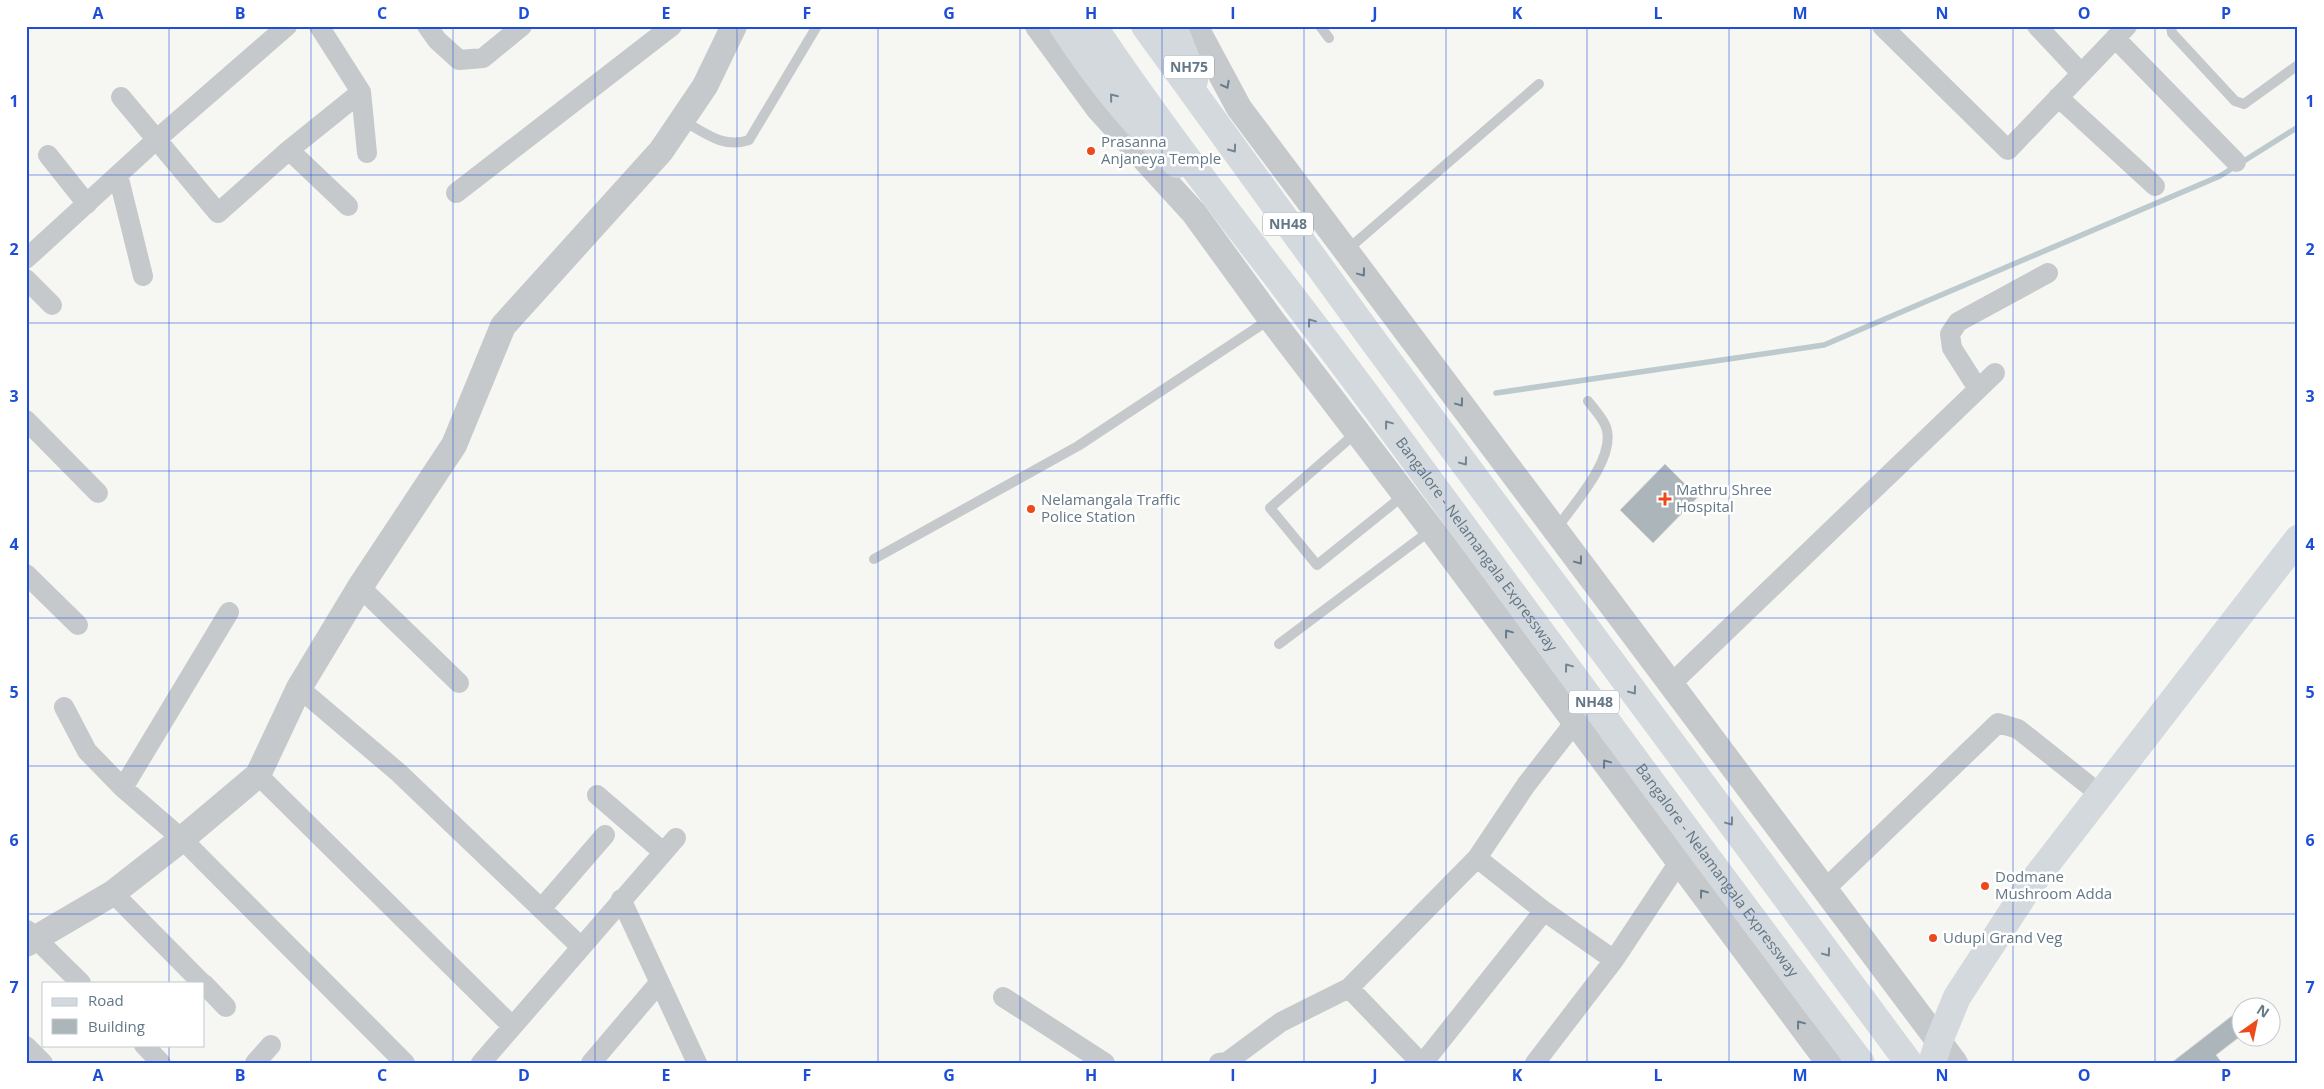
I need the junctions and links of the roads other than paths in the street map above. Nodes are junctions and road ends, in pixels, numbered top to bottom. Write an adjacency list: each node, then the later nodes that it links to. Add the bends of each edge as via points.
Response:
1 (287, 26): 28 (street)
2 (319, 26): 23 (street)
3 (427, 26): 4 (street, via 459,60 483,58)
4 (522, 26)
5 (672, 26): 35 (street)
6 (734, 26): 27 (street, via 705,86)
7 (817, 26): 27 (lane, via 749,140 737,144 719,140)
8 (1038, 26): 45 (street, via 1099,109 1194,213)
9 (1063, 26): 37 (main road, one-way to 9, via 1146,136 1111,96)
10 (1093, 26): 37 (main road, Bangalore - Nelamangala Expressway / NH48)
11 (1145, 26): 26 (main road, NH48)
12 (1172, 26): 26 (main road, NH75)
13 (1195, 26): 40 (street, one-way to 40, via 1239,108)
14 (1320, 26): 19 (lane)
15 (1882, 26): 25 (street, via 2008,150)
16 (2037, 26): 21 (street)
17 (2170, 26): 20 (lane, via 2172,33 2235,101 2244,104)
18 (2121, 32): 21 (street); 32 (street)
19 (1329, 38)
20 (2298, 65)
21 (2081, 73): 25 (street)
22 (1539, 84): 40 (lane)
23 (361, 92): 29 (street); 30 (street)
24 (121, 97): 28 (street)
25 (2058, 97): 34 (street)
26 (1204, 109): 107 (main road, NH48, one-way to 107)
27 (682, 120): 58 (street, via 661,151 503,326 454,445)
28 (156, 139): 29 (street, via 218,213); 33 (street)
29 (289, 150): 38 (street)
30 (367, 153)
31 (48, 155): 36 (street)
32 (2236, 162)
33 (118, 175): 36 (street); 42 (street)
34 (2155, 186)
35 (456, 193)
36 (87, 204): 39 (street)
37 (1222, 205): 95 (main road, Bangalore - Nelamangala Expressway / NH48, one-way to 37, via 1341,360)
38 (348, 206)
39 (30, 250)
40 (1346, 251): 54 (street, one-way to 54)
41 (2048, 273): 47 (street, via 1958,322 1950,334 1952,348)
42 (143, 276)
43 (26, 279): 44 (street)
44 (52, 305)
45 (1271, 319): 50 (street); 56 (lane, via 1078,446)
46 (1995, 373): 47 (street)
47 (1978, 389): 63 (street)
48 (1588, 401): 54 (lane, via 1606,426 1608,445 1601,466)
49 (26, 420): 51 (street)
50 (1357, 432): 52 (street); 52 (lane, via 1270,508 1317,565)
51 (98, 493)
52 (1405, 495): 53 (street)
53 (1432, 530): 61 (lane); 66 (street, one-way to 53)
54 (1556, 530): 63 (street, one-way to 63)
55 (2298, 539): 69 (main road)
56 (874, 559)
57 (26, 574): 60 (street)
58 (360, 587): 62 (street); 64 (street)
59 (229, 612): 68 (street)
60 (78, 625)
61 (1279, 644)
62 (460, 683)
63 (1671, 684): 75 (street)
64 (299, 688): 67 (street); 78 (street, via 399,773)
65 (64, 707): 68 (street, via 86,750)
66 (1575, 722): 73 (street); 74 (street, one-way to 66)
67 (258, 776): 72 (street); 90 (street)
68 (123, 788): 72 (street)
69 (2101, 794): 75 (street, via 2018,729 1998,723); 94 (main road, via 2028,888 1957,998)
70 (596, 795): 77 (street, via 670,845)
71 (605, 836): 78 (street)
72 (182, 839): 76 (street); 99 (street)
73 (1477, 858): 79 (street); 87 (street)
74 (1679, 862): 82 (street); 95 (street, one-way to 74)
75 (1824, 890): 94 (street)
76 (113, 893): 80 (street); 84 (street)
77 (621, 899): 81 (street); 85 (street)
78 (542, 909): 81 (street)
79 (1544, 910): 82 (street); 105 (street)
80 (30, 937): 83 (street)
81 (581, 947): 90 (street)
82 (1614, 960): 106 (street)
83 (80, 982)
84 (202, 982)
85 (659, 983): 101 (street); 102 (street)
86 (205, 985): 89 (street)
87 (1349, 988): 104 (street, via 1280,1022 1227,1062); 105 (street)
88 (1003, 998): 103 (street)
89 (226, 1007)
90 (512, 1026): 100 (street)
91 (271, 1045): 98 (street)
92 (26, 1046): 96 (street)
93 (145, 1046): 97 (street)
94 (1935, 1052): 108 (street)
95 (1845, 1056)
96 (42, 1063)
97 (161, 1063)
98 (255, 1063)
99 (405, 1063)
100 (481, 1063)
101 (591, 1063)
102 (697, 1063)
103 (1105, 1063)
104 (1218, 1063)
105 (1422, 1063)
106 (1535, 1063)
107 (1909, 1063)
108 (1955, 1063)

